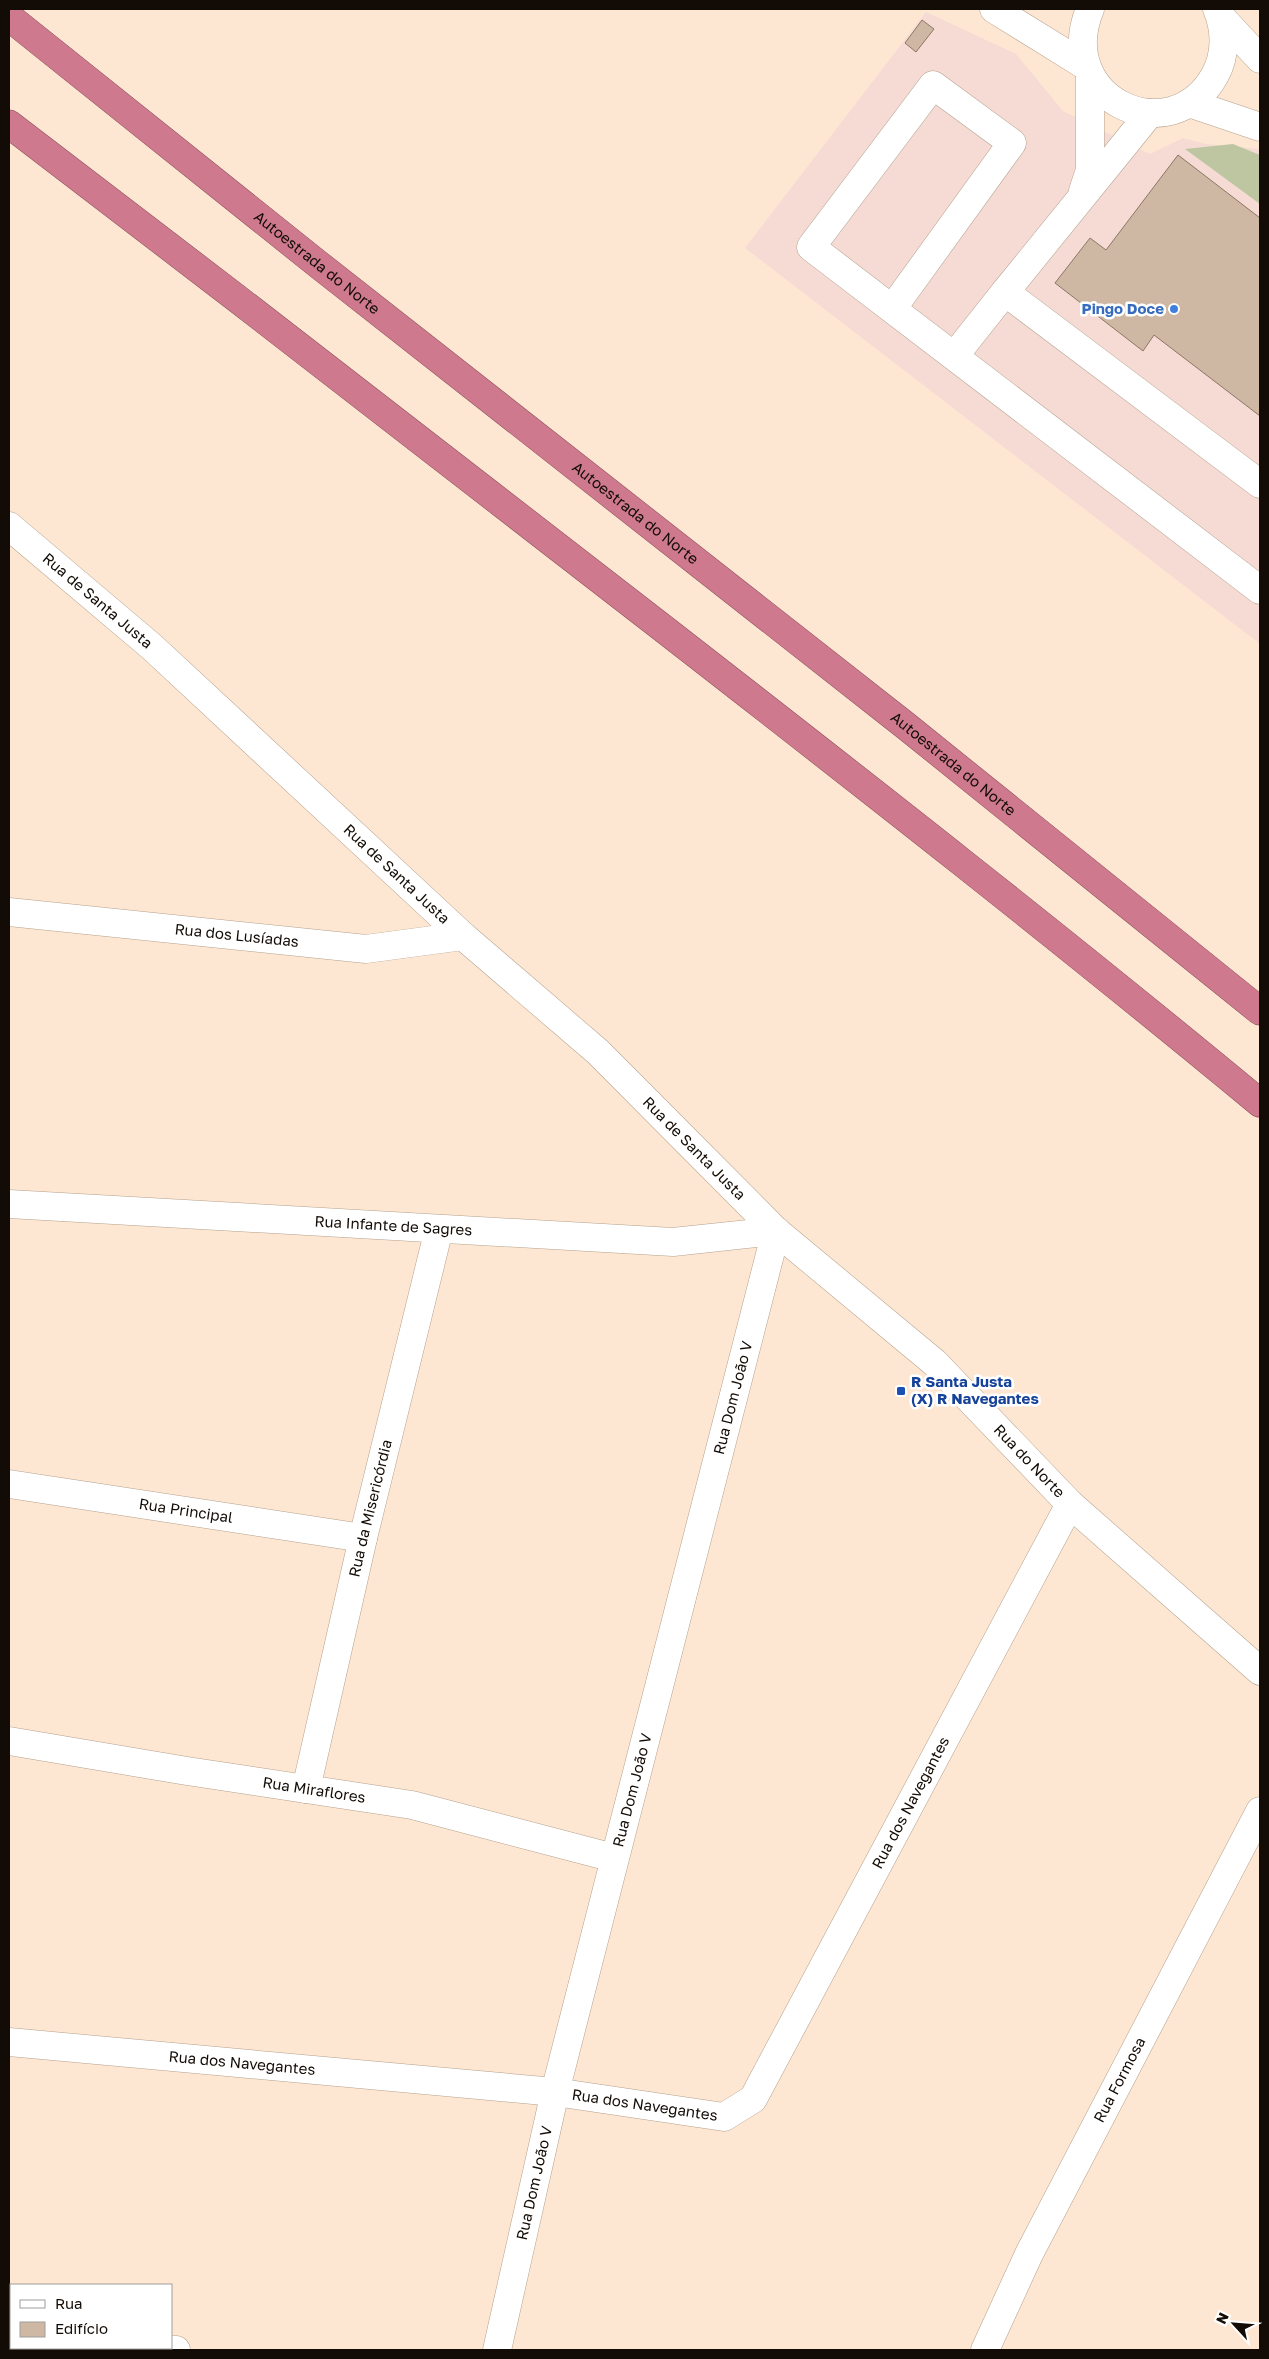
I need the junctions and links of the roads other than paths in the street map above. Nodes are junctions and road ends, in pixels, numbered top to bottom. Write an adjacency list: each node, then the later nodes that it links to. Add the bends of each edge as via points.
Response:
1 (994, 9): 6 (street)
2 (1090, 9): 6 (street, via 1083,26 1082,46)
3 (1219, 13): 5 (street); 7 (street, via 1224,42 1220,66 1208,87)
4 (9, 17): 20 (highway, Autoestrada do Norte, via 319,266 906,726)
5 (1260, 59)
6 (1088, 70): 8 (street, via 1105,95 1126,108); 11 (street, via 1090,170)
7 (1189, 103): 8 (street, via 1170,111); 10 (street)
8 (1150, 113): 11 (street)
9 (9, 124): 21 (highway, via 868,788 1152,1013)
10 (1260, 127)
11 (1081, 197): 12 (street)
12 (1005, 292): 14 (street); 15 (street)
13 (892, 309): 13 (street, via 811,247 933,85 1012,143); 14 (street)
14 (955, 355): 17 (street)
15 (1260, 484)
16 (9, 526): 19 (street, Rua de Santa Justa, via 152,647)
17 (1260, 590)
18 (9, 912): 19 (street, Rua dos Lusíadas, via 366,949)
19 (463, 936): 24 (street, Rua de Santa Justa, via 598,1052)
20 (1260, 1011)
21 (1260, 1103)
22 (9, 1204): 23 (street, Rua Infante de Sagres)
23 (439, 1229): 24 (street, Rua Infante de Sagres, via 673,1242); 27 (street, Rua da Misericórdia)
24 (776, 1231): 26 (street, Rua do Norte, via 935,1363); 32 (street, Rua Dom João V)
25 (9, 1484): 27 (street, Rua Principal)
26 (1070, 1504): 28 (street, Rua do Norte); 34 (street, Rua dos Navegantes, via 753,2099 724,2117)
27 (363, 1538): 30 (street, Rua da Misericórdia)
28 (1260, 1672)
29 (9, 1741): 30 (street, Rua Miraflores)
30 (306, 1790): 32 (street, Rua Miraflores, via 412,1805)
31 (1260, 1811): 38 (street, Rua Formosa, via 1029,2254)
32 (614, 1858): 34 (street, Rua Dom João V)
33 (9, 2042): 34 (street, Rua dos Navegantes)
34 (555, 2092): 37 (street, Rua Dom João V)
35 (164, 2349): 36 (street)
36 (176, 2350)
37 (497, 2350)
38 (985, 2350)

